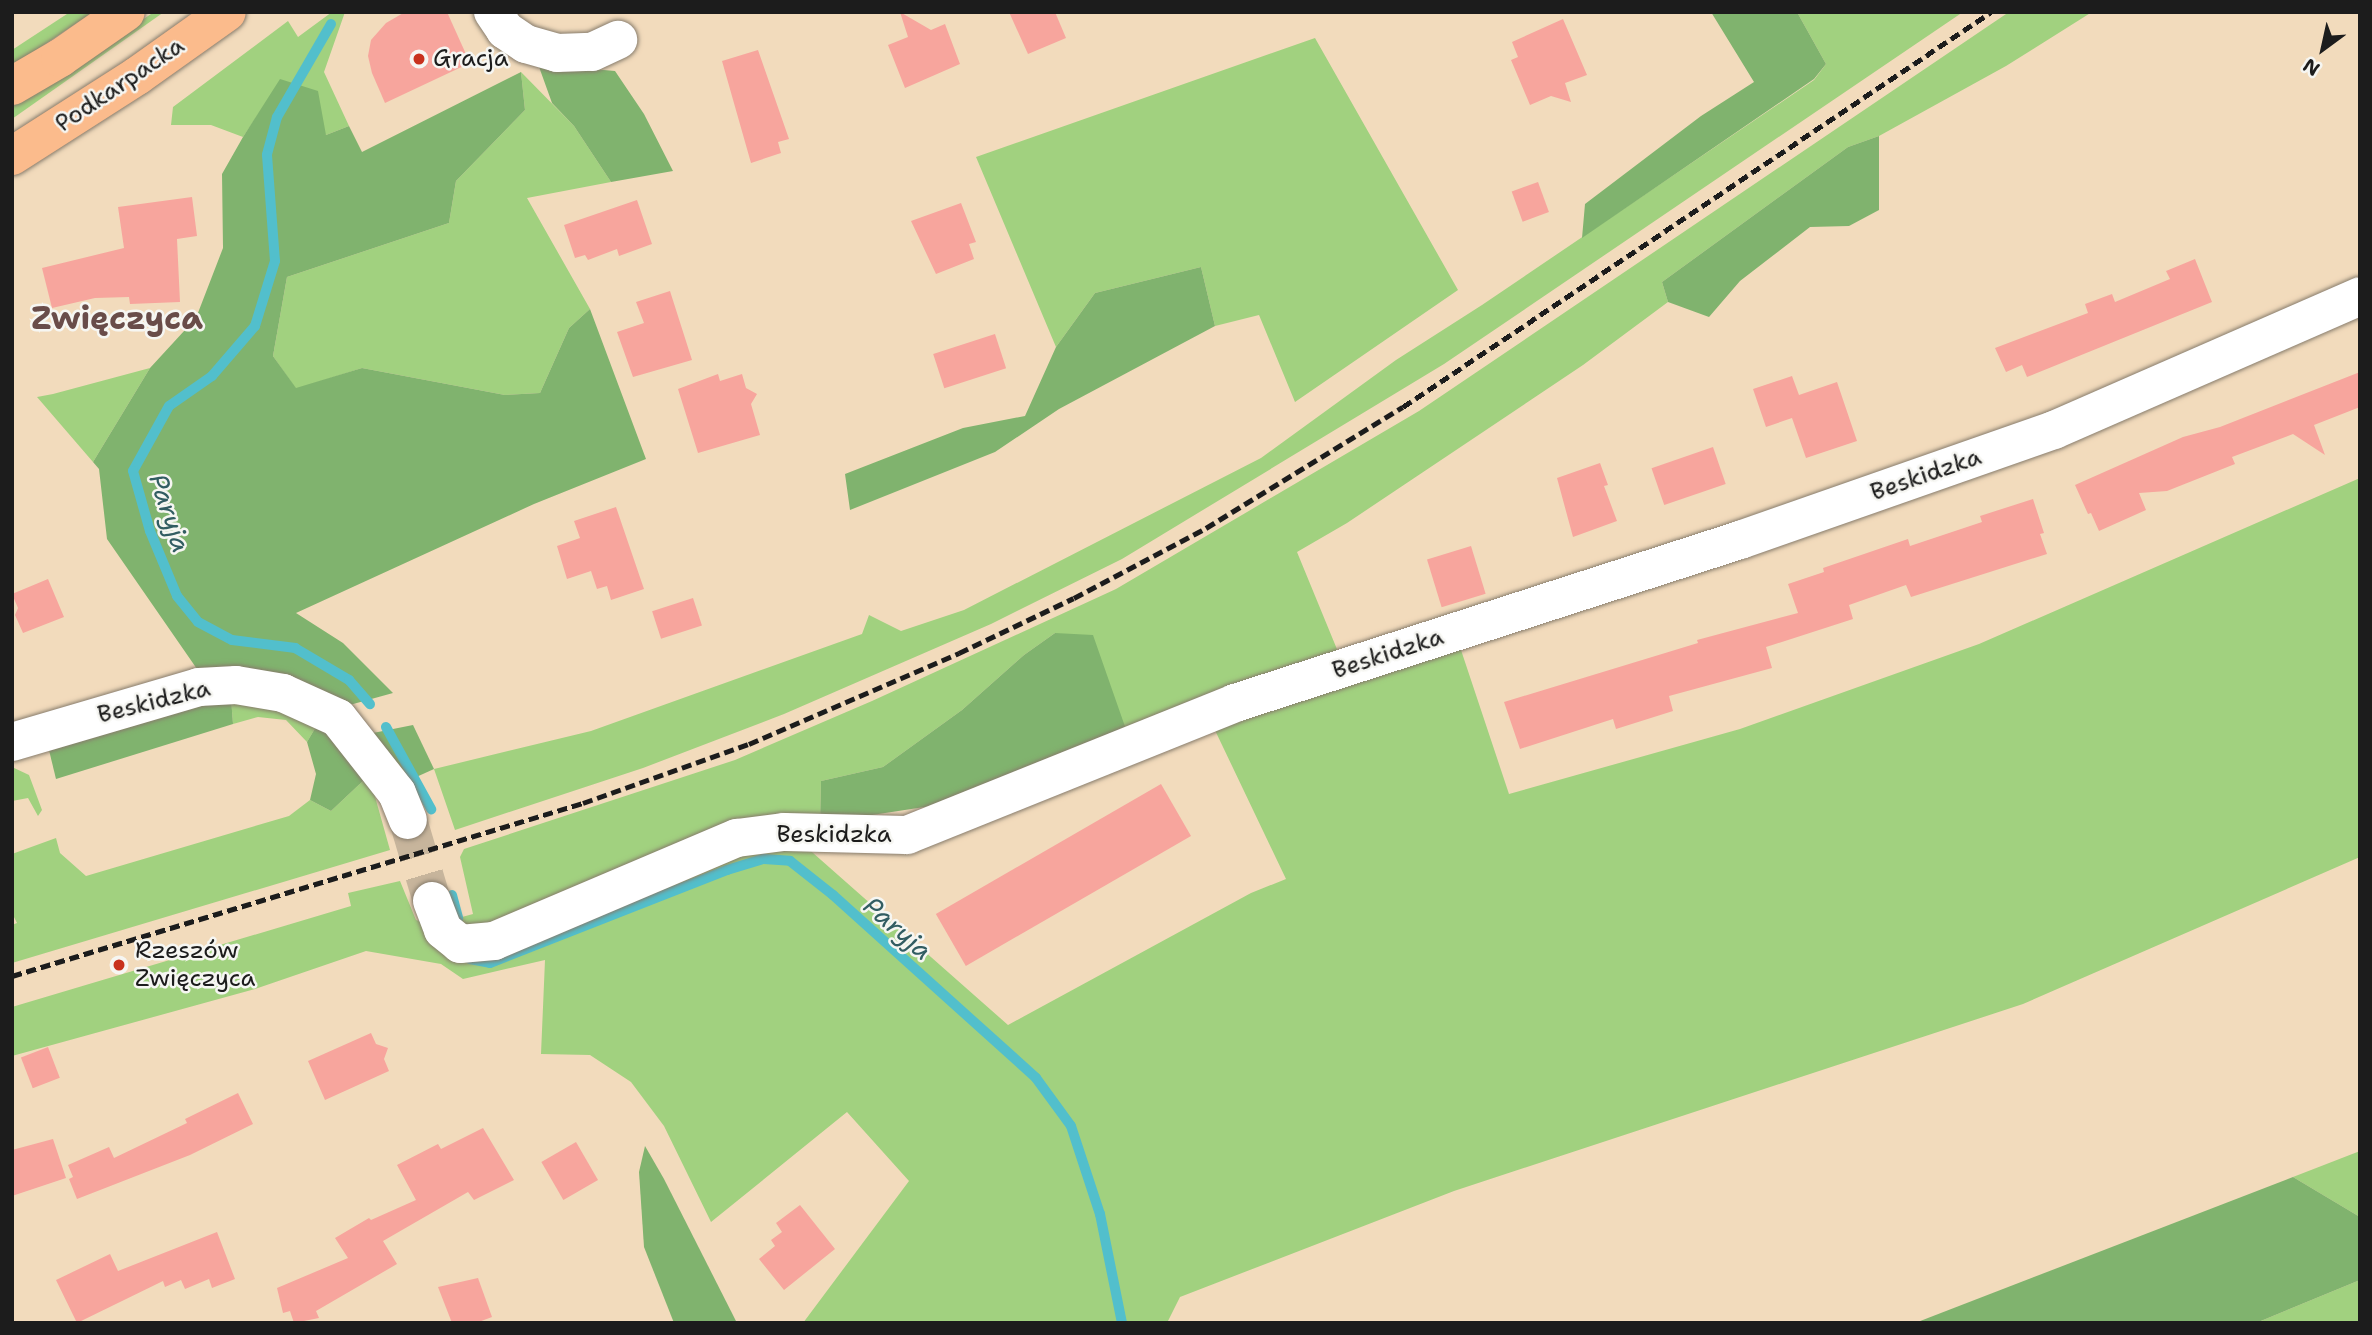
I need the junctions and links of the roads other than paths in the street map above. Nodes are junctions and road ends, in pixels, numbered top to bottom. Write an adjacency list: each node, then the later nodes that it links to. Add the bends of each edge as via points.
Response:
1 (127, 12): 7 (highway)
2 (190, 12): 6 (highway)
3 (227, 12): 6 (highway, Podkarpacka)
4 (493, 12): 5 (street, via 505,30 526,44 557,53 592,52)
5 (618, 40)
6 (158, 62): 8 (highway, Podkarpacka)
7 (12, 86)
8 (12, 156)
9 (2360, 296): 12 (street, Beskidzka, via 2053,430 1740,540 1235,703 907,835 784,832 737,838 495,941 460,944 443,930)
10 (12, 742): 11 (street, Beskidzka, via 199,687 236,685 283,694 338,718 397,793)
11 (408, 820)
12 (432, 901)

